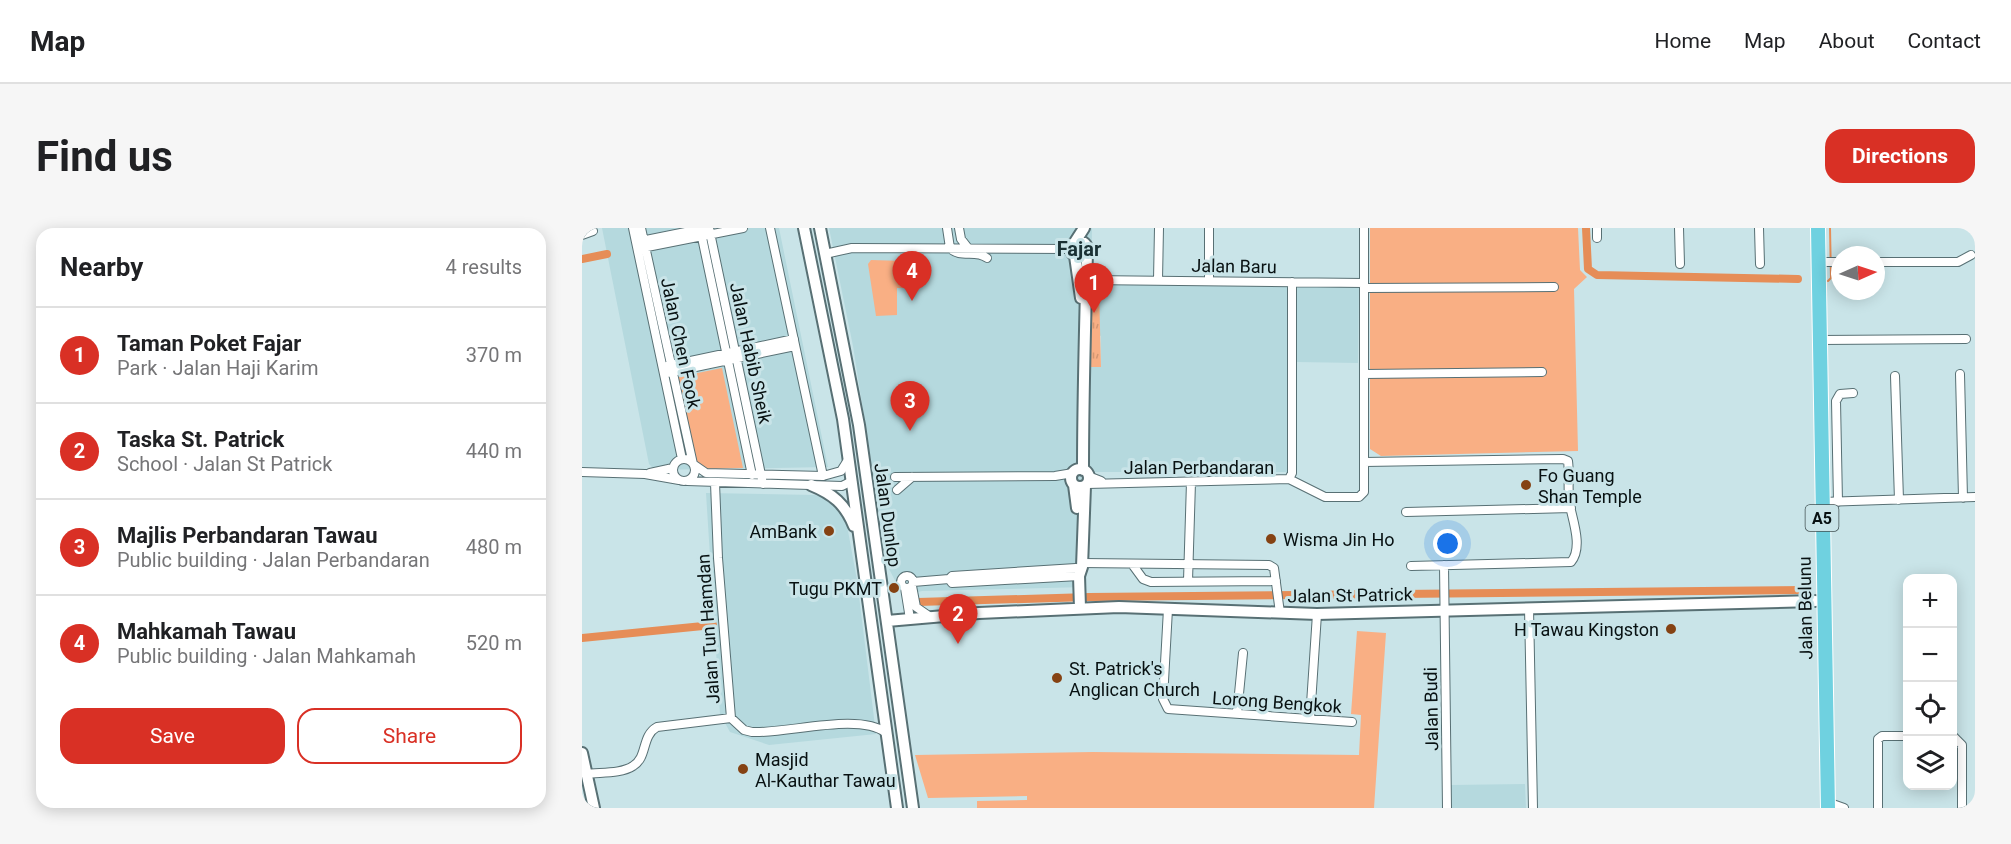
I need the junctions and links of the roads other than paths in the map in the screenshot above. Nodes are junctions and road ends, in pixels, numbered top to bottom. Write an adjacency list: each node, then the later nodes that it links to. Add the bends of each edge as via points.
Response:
1 (633, 228): 22 (street, Jalan Chen Fook)
2 (641, 228): 22 (street, Jalan Chen Fook)
3 (743, 228): 19 (street)
4 (770, 228): 45 (street)
5 (804, 228): 55 (street, Jalan Dunlop)
6 (820, 228): 27 (street, Jalan Dunlop)
7 (947, 228): 23 (street)
8 (959, 228): 24 (street)
9 (1085, 228): 25 (street); 26 (street)
10 (1159, 228): 37 (street)
11 (1209, 228): 38 (street)
12 (1364, 228): 40 (street)
13 (1597, 228): 21 (street)
14 (1679, 228): 32 (street)
15 (1759, 228): 33 (street)
16 (1809, 228): 92 (highway, Jalan Belunu / A5)
17 (1818, 228): 30 (highway, Jalan Belunu / A5)
18 (593, 231): 20 (street)
19 (704, 231): 22 (street); 46 (street, Jalan Habib Sheik)
20 (582, 235)
21 (1597, 238)
22 (641, 244): 47 (street, Jalan Chen Fook)
23 (949, 245): 24 (street); 27 (street, via 937,249 852,248); 29 (street, via 956,253 980,253)
24 (968, 248): 26 (street)
25 (1087, 248): 26 (street, via 1081,257); 34 (street)
26 (1074, 249): 34 (street)
27 (825, 254): 53 (street, Jalan Dunlop)
28 (1971, 255): 31 (street, via 1958,262)
29 (987, 258)
30 (1830, 262): 44 (highway, Jalan Belunu / A5)
31 (1885, 262)
32 (1680, 264)
33 (1760, 264)
34 (1083, 268): 35 (street); 36 (street); 42 (street)
35 (1104, 279): 36 (street, Jalan Baru); 37 (street, Jalan Baru)
36 (1088, 280): 42 (street)
37 (1158, 280): 38 (street, Jalan Baru)
38 (1209, 281): 39 (street, Jalan Baru)
39 (1293, 282): 40 (street, Jalan Baru); 67 (street)
40 (1364, 285): 41 (street, Jalan Baru); 49 (street)
41 (1554, 287)
42 (1083, 316): 66 (street)
43 (1966, 339): 44 (street)
44 (1820, 340): 78 (highway, Jalan Belunu / A5)
45 (794, 343): 46 (street); 63 (street)
46 (732, 356): 47 (street); 61 (street, Jalan Habib Sheik); 62 (street, Jalan Habib Sheik)
47 (667, 369): 54 (street, Jalan Chen Fook); 57 (street, Jalan Chen Fook)
48 (1542, 372): 49 (street)
49 (1364, 374): 56 (street)
50 (1960, 374): 76 (street)
51 (1895, 376): 77 (street)
52 (1853, 393): 79 (street, via 1840,394 1836,401)
53 (859, 425): 69 (street, via 860,471); 100 (street, Jalan Dunlop)
54 (682, 459): 57 (street); 58 (street)
55 (849, 459): 63 (street, via 841,471); 69 (street, Jalan Dunlop)
56 (1364, 462): 67 (street, via 1364,492 1359,496 1325,497); 80 (street, via 1565,459 1569,464)
57 (693, 464): 61 (street, via 706,473); 68 (street, via 694,474)
58 (674, 468): 60 (street); 68 (street, via 674,474)
59 (582, 472): 60 (street)
60 (645, 474): 68 (street)
61 (752, 475): 62 (street)
62 (761, 475): 63 (street); 72 (street, Jalan Habib Sheik)
63 (823, 476)
64 (895, 477): 65 (street, Jalan Perbandaran)
65 (912, 477): 66 (street, Jalan Perbandaran); 74 (street)
66 (1080, 478): 70 (street, Jalan Perbandaran, via 1108,483); 87 (street)
67 (1289, 479): 70 (street, Jalan Perbandaran)
68 (683, 480): 71 (street)
69 (852, 481): 73 (street, via 842,486); 82 (street, Jalan Dunlop)
70 (1191, 482): 84 (street)
71 (715, 483): 72 (street); 104 (street, Jalan Tun Hamdan)
72 (763, 484): 73 (street)
73 (811, 485): 82 (street, via 842,503)
74 (897, 490)
75 (1975, 497): 76 (street)
76 (1963, 498): 77 (street)
77 (1899, 500): 79 (street)
78 (1822, 502): 79 (street); 112 (highway, Jalan Belunu / A5)
79 (1838, 502)
80 (1570, 508): 81 (street); 85 (street, via 1575,517 1576,553 1571,562)
81 (1406, 512)
82 (860, 540): 102 (street, Jalan Dunlop)
83 (1132, 564): 84 (street); 87 (street); 89 (street, via 1146,581)
84 (1189, 564): 88 (street, via 1269,565 1274,568); 89 (street)
85 (1444, 565): 86 (street); 95 (street, Jalan Budi)
86 (1411, 566)
87 (1074, 571): 90 (street, via 952,576); 91 (street)
88 (1276, 580): 89 (street); 96 (street)
89 (1188, 581)
90 (910, 585): 98 (street, via 916,607); 99 (street)
91 (1079, 600): 94 (street, Jalan St Patrick); 98 (street, Jalan St Patrick)
92 (1815, 601): 93 (street, Jalan St Patrick); 112 (highway, Jalan Belunu / A5)
93 (1529, 608): 95 (street, Jalan St Patrick); 117 (street)
94 (1168, 609): 96 (street, Jalan St Patrick); 103 (street, Lorong Bengkok, via 1164,705 1170,709)
95 (1444, 610): 97 (street, Jalan St Patrick); 116 (street, Jalan Budi)
96 (1280, 614): 97 (street, Jalan St Patrick)
97 (1317, 614): 105 (street)
98 (930, 617): 99 (street, Jalan St Patrick)
99 (910, 619): 100 (street, Jalan St Patrick)
100 (887, 621): 102 (street, via 879,637); 115 (street, Jalan Dunlop)
101 (1243, 653): 103 (street)
102 (877, 659): 107 (street, Jalan Dunlop)
103 (1237, 714): 105 (street, Lorong Bengkok)
104 (731, 718): 107 (street, Jalan Tun Hamdan, via 752,732 865,724); 111 (street, via 657,727 647,735 640,759 632,768)
105 (1310, 719): 106 (street, Lorong Bengkok)
106 (1352, 722)
107 (886, 733): 114 (street, Jalan Dunlop)
108 (1903, 736): 119 (street, via 1878,739)
109 (1954, 736): 120 (street, via 1962,745)
110 (582, 753): 111 (street)
111 (586, 774): 113 (street)
112 (1824, 806): 118 (street)
113 (594, 808)
114 (897, 808)
115 (913, 808)
116 (1447, 808)
117 (1533, 808)
118 (1844, 808)
119 (1878, 808)
120 (1962, 808)

